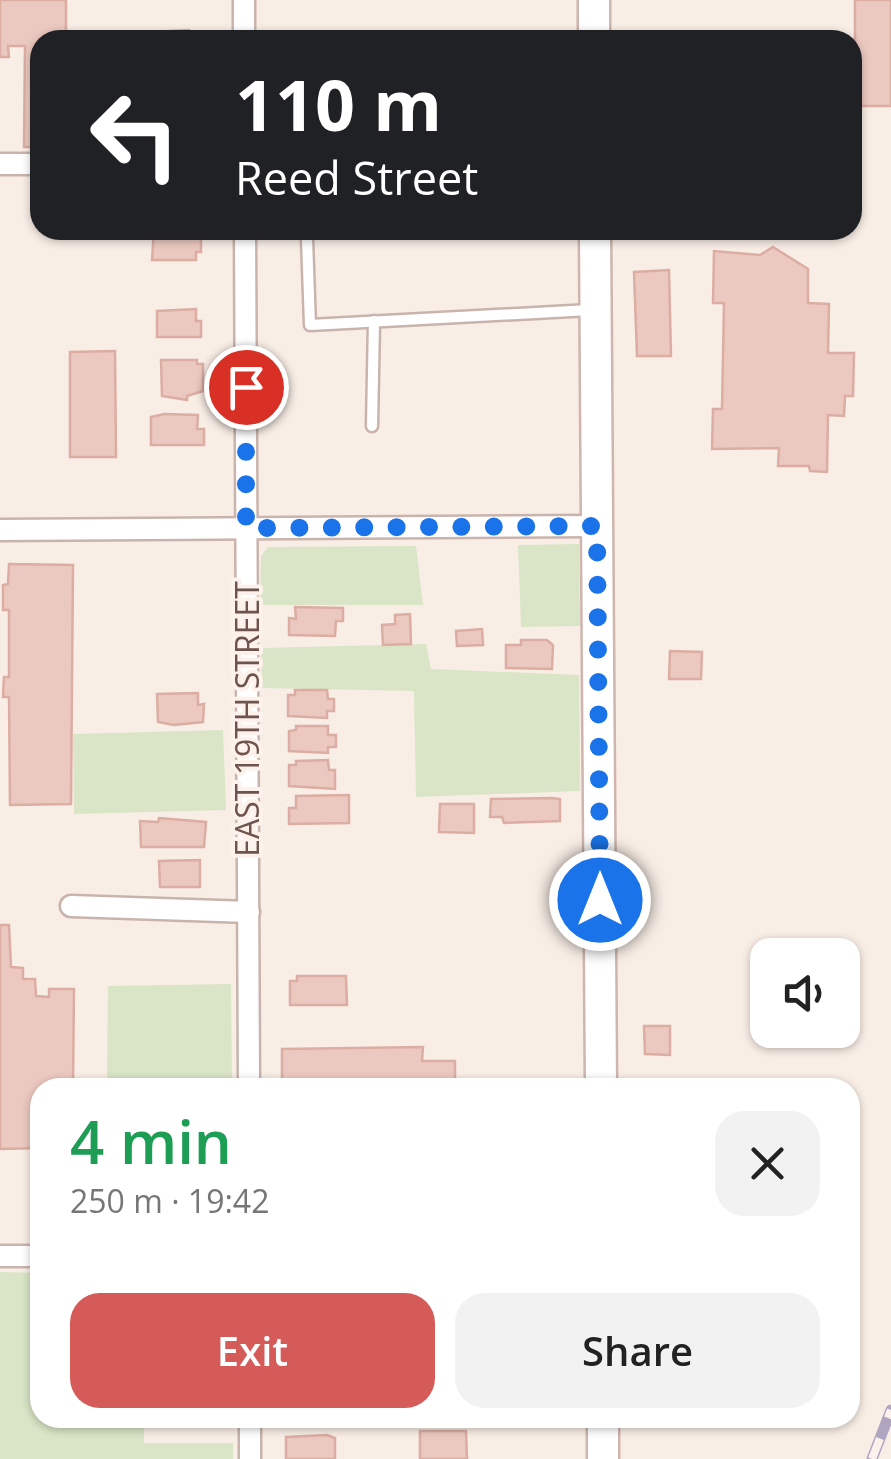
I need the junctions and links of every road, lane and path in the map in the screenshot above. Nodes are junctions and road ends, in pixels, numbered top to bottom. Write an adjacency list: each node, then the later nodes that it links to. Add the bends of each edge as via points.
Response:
1 (244, 0): 3 (street)
2 (594, 0): 4 (main road)
3 (244, 30)
4 (594, 30)
5 (0, 164): 6 (street)
6 (30, 164)
7 (245, 240): 14 (street, EAST 19TH STREET)
8 (307, 240): 11 (lane, via 310,325)
9 (595, 240): 10 (main road)
10 (596, 310): 11 (lane); 13 (main road)
11 (374, 322): 12 (lane)
12 (372, 426)
13 (597, 526): 14 (street); 19 (main road)
14 (246, 528): 15 (street); 17 (street, EAST 19TH STREET)
15 (0, 530)
16 (72, 906): 17 (street)
17 (248, 912): 18 (street, EAST 19TH STREET)
18 (249, 1078)
19 (601, 1078)
20 (0, 1256): 21 (street)
21 (30, 1256)
22 (250, 1428): 24 (street)
23 (602, 1428): 25 (main road)
24 (250, 1459)
25 (603, 1459)

